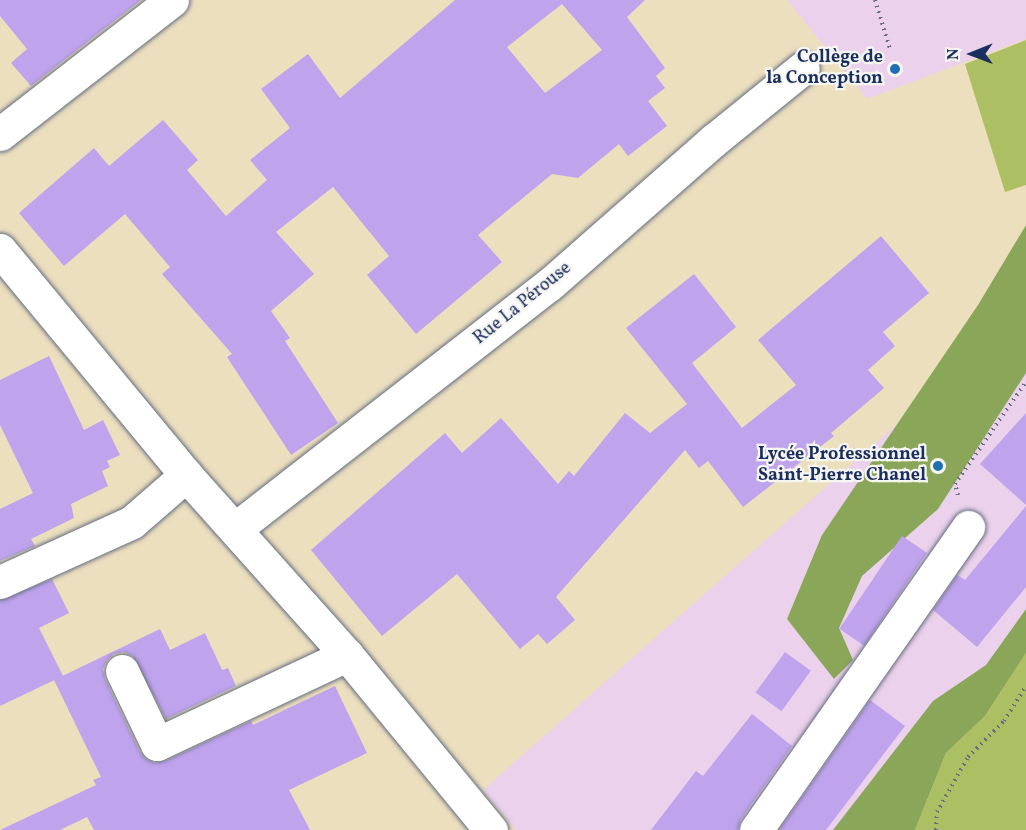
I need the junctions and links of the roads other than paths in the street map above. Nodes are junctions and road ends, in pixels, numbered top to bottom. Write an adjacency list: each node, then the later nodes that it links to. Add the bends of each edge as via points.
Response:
1 (172, 0): 3 (street)
2 (803, 68): 7 (street, Rue La Pérouse, via 714,140 550,284)
3 (0, 134)
4 (0, 250): 5 (street)
5 (186, 475): 7 (street); 8 (street, via 132,522)
6 (968, 528): 12 (street)
7 (235, 529): 9 (street)
8 (0, 582)
9 (347, 655): 10 (street, via 157,744); 11 (street)
10 (122, 671)
11 (491, 830)
12 (756, 830)

